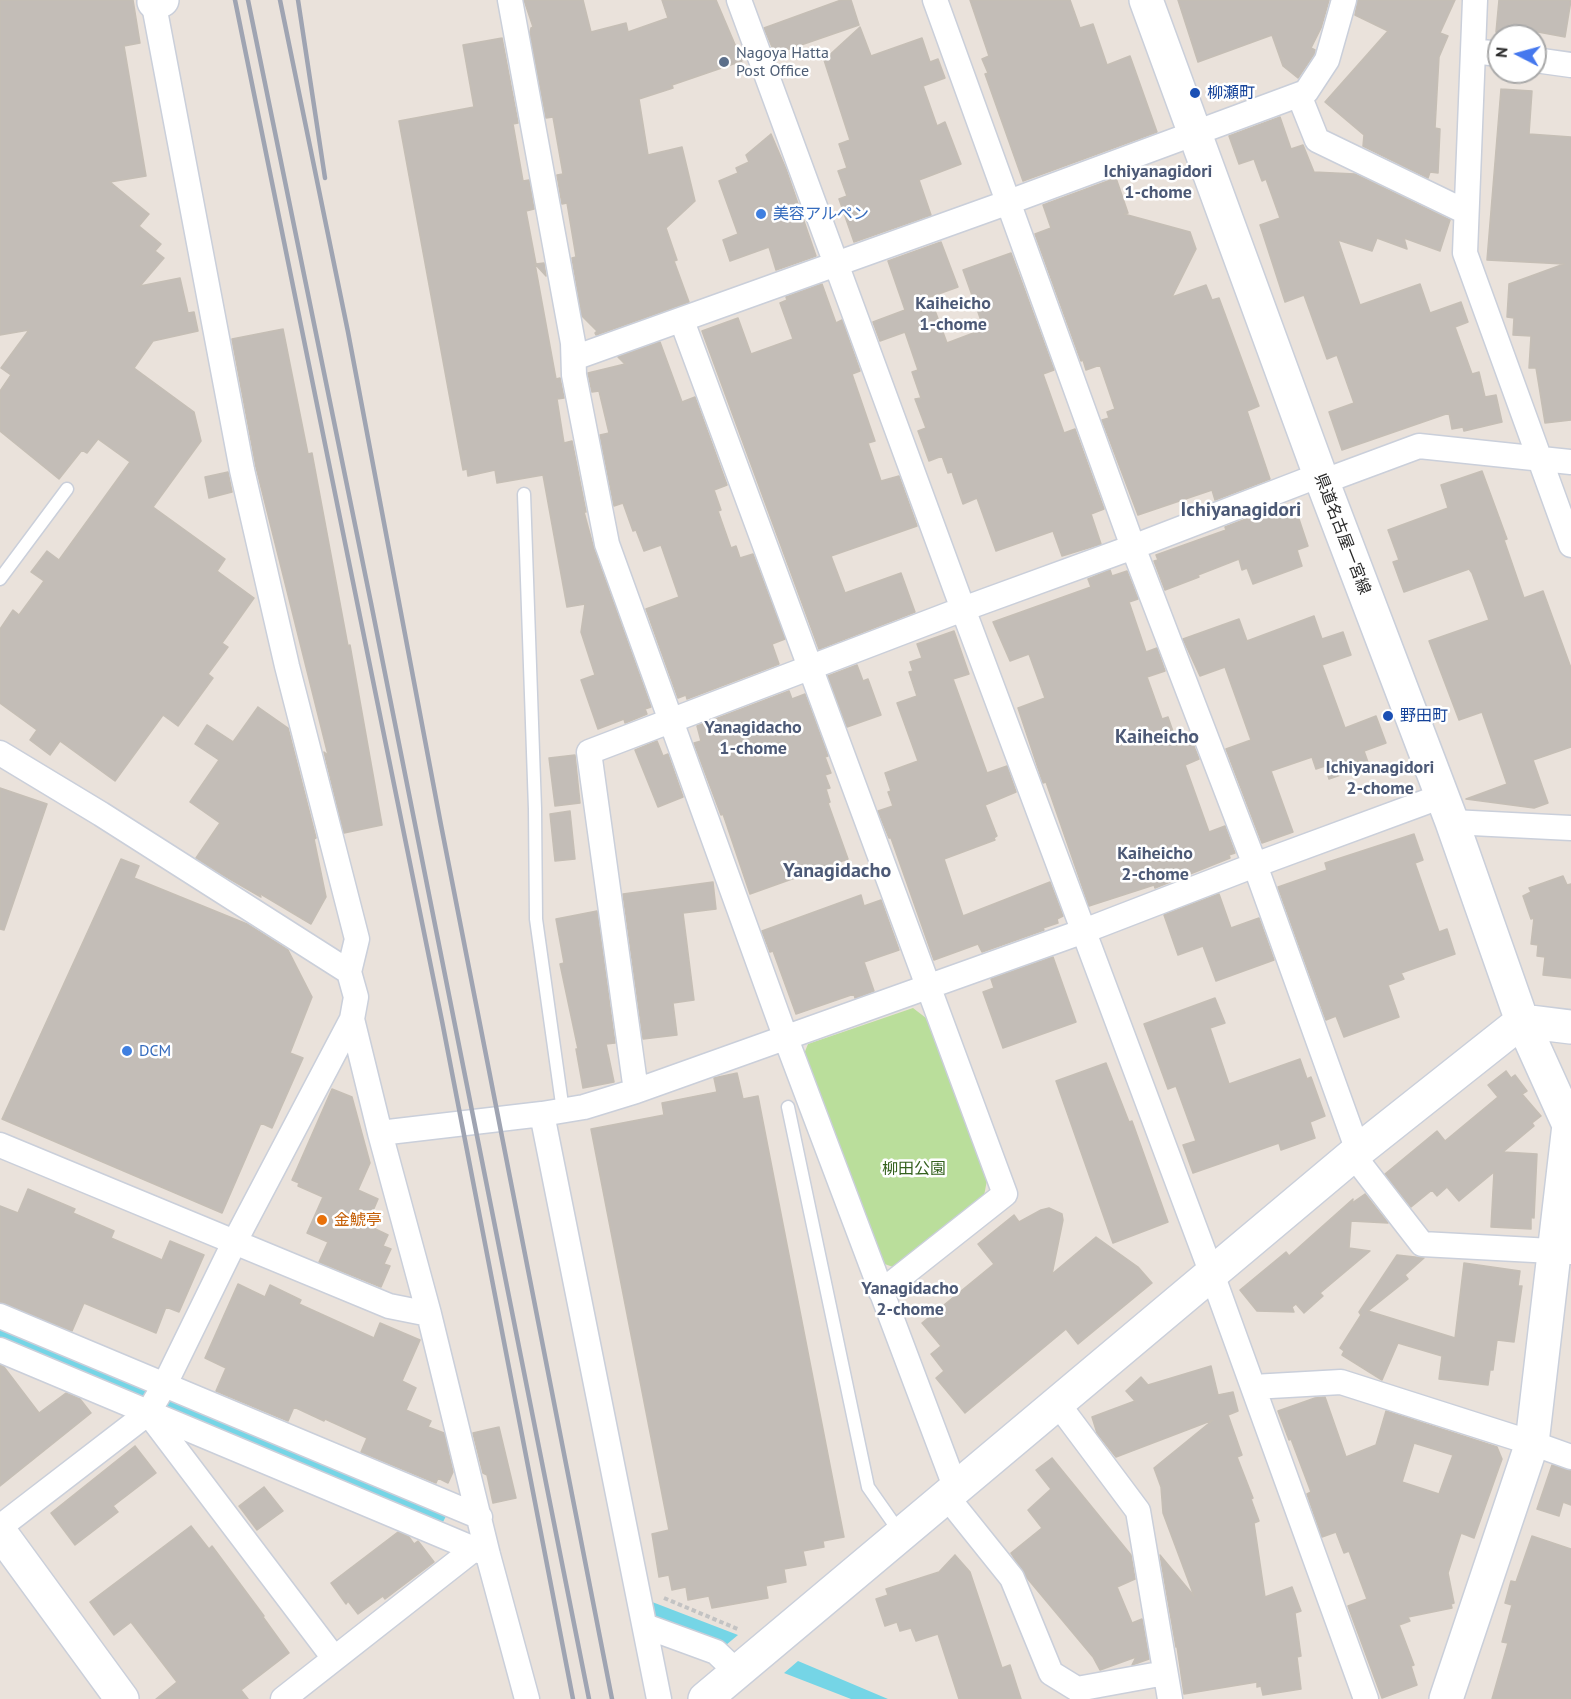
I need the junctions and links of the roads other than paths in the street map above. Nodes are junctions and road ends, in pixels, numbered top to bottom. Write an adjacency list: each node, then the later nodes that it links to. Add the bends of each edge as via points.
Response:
1 (510, 0): 18 (street)
2 (739, 0): 16 (street)
3 (935, 0): 14 (street)
4 (1146, 0): 13 (street, 県道名古屋一宮線)
5 (1344, 0): 12 (street, via 1327,60 1306,92)
6 (1475, 0): 8 (street)
7 (156, 1): 35 (street, via 242,470 357,939)
8 (1473, 51): 9 (street); 15 (street)
9 (1487, 53)
10 (1547, 62): 11 (street)
11 (1571, 65)
12 (1299, 94): 13 (street); 15 (street, via 1317,140)
13 (1195, 134): 14 (street); 21 (street, 県道名古屋一宮線)
14 (1009, 202): 16 (street); 25 (street)
15 (1466, 212): 19 (street, via 1465,253)
16 (836, 265): 17 (street); 27 (street)
17 (682, 321): 18 (street); 28 (street)
18 (574, 358): 29 (street, via 607,544)
19 (1539, 458): 20 (street); 21 (street, via 1419,446); 24 (street)
20 (1571, 462)
21 (1321, 478): 25 (street); 31 (street, 県道名古屋一宮線)
22 (67, 489): 26 (lane)
23 (524, 494): 43 (lane, via 536,919)
24 (1571, 546)
25 (1133, 547): 27 (street); 33 (street)
26 (0, 579)
27 (963, 609): 28 (street); 34 (street)
28 (810, 667): 29 (street); 36 (street)
29 (670, 720): 40 (street); 41 (street, via 589,752)
30 (0, 753): 35 (street)
31 (1447, 809): 32 (street); 33 (street); 38 (street, 県道名古屋一宮線)
32 (1571, 828)
33 (1255, 865): 34 (street); 46 (street)
34 (1084, 931): 36 (street); 49 (street)
35 (350, 972): 37 (street, via 356,997)
36 (928, 986): 40 (street); 50 (street, via 1005,1194)
37 (352, 1019): 44 (street); 47 (street)
38 (1522, 1021): 39 (street); 46 (street); 48 (street, 県道名古屋一宮線, via 1569,1125)
39 (1571, 1027)
40 (785, 1036): 41 (street); 50 (street)
41 (636, 1091): 43 (street)
42 (788, 1107): 63 (lane, via 868,1487)
43 (552, 1112): 44 (street); 65 (street)
44 (380, 1133): 51 (street)
45 (0, 1145): 47 (street)
46 (1355, 1153): 48 (street, via 1422,1244); 49 (street)
47 (234, 1243): 51 (street, via 388,1306); 55 (street)
48 (1563, 1251): 57 (street, 県道名古屋一宮線)
49 (1212, 1274): 54 (street); 56 (street)
50 (881, 1292): 59 (street)
51 (429, 1314): 60 (street)
52 (0, 1316): 55 (street)
53 (0, 1350): 55 (street)
54 (1253, 1387): 57 (street, via 1341,1383); 75 (street)
55 (157, 1398): 60 (street); 61 (street); 64 (street); 66 (street)
56 (1058, 1404): 59 (street); 68 (street, via 1138,1511)
57 (1532, 1443): 58 (street); 76 (street, 県道名古屋一宮線)
58 (1571, 1457)
59 (952, 1493): 63 (street); 68 (street, via 1012,1578 1051,1673 1077,1689)
60 (480, 1517): 64 (street)
61 (0, 1527)
62 (0, 1532): 69 (street)
63 (902, 1535): 67 (street)
64 (481, 1552): 66 (street); 71 (street)
65 (645, 1626): 67 (street, via 716,1652); 72 (street)
66 (334, 1658): 70 (street)
67 (737, 1672): 73 (street)
68 (1166, 1673): 74 (street)
69 (122, 1699)
70 (283, 1699)
71 (527, 1699)
72 (659, 1699)
73 (705, 1699)
74 (1170, 1699)
75 (1366, 1699)
76 (1446, 1699)

